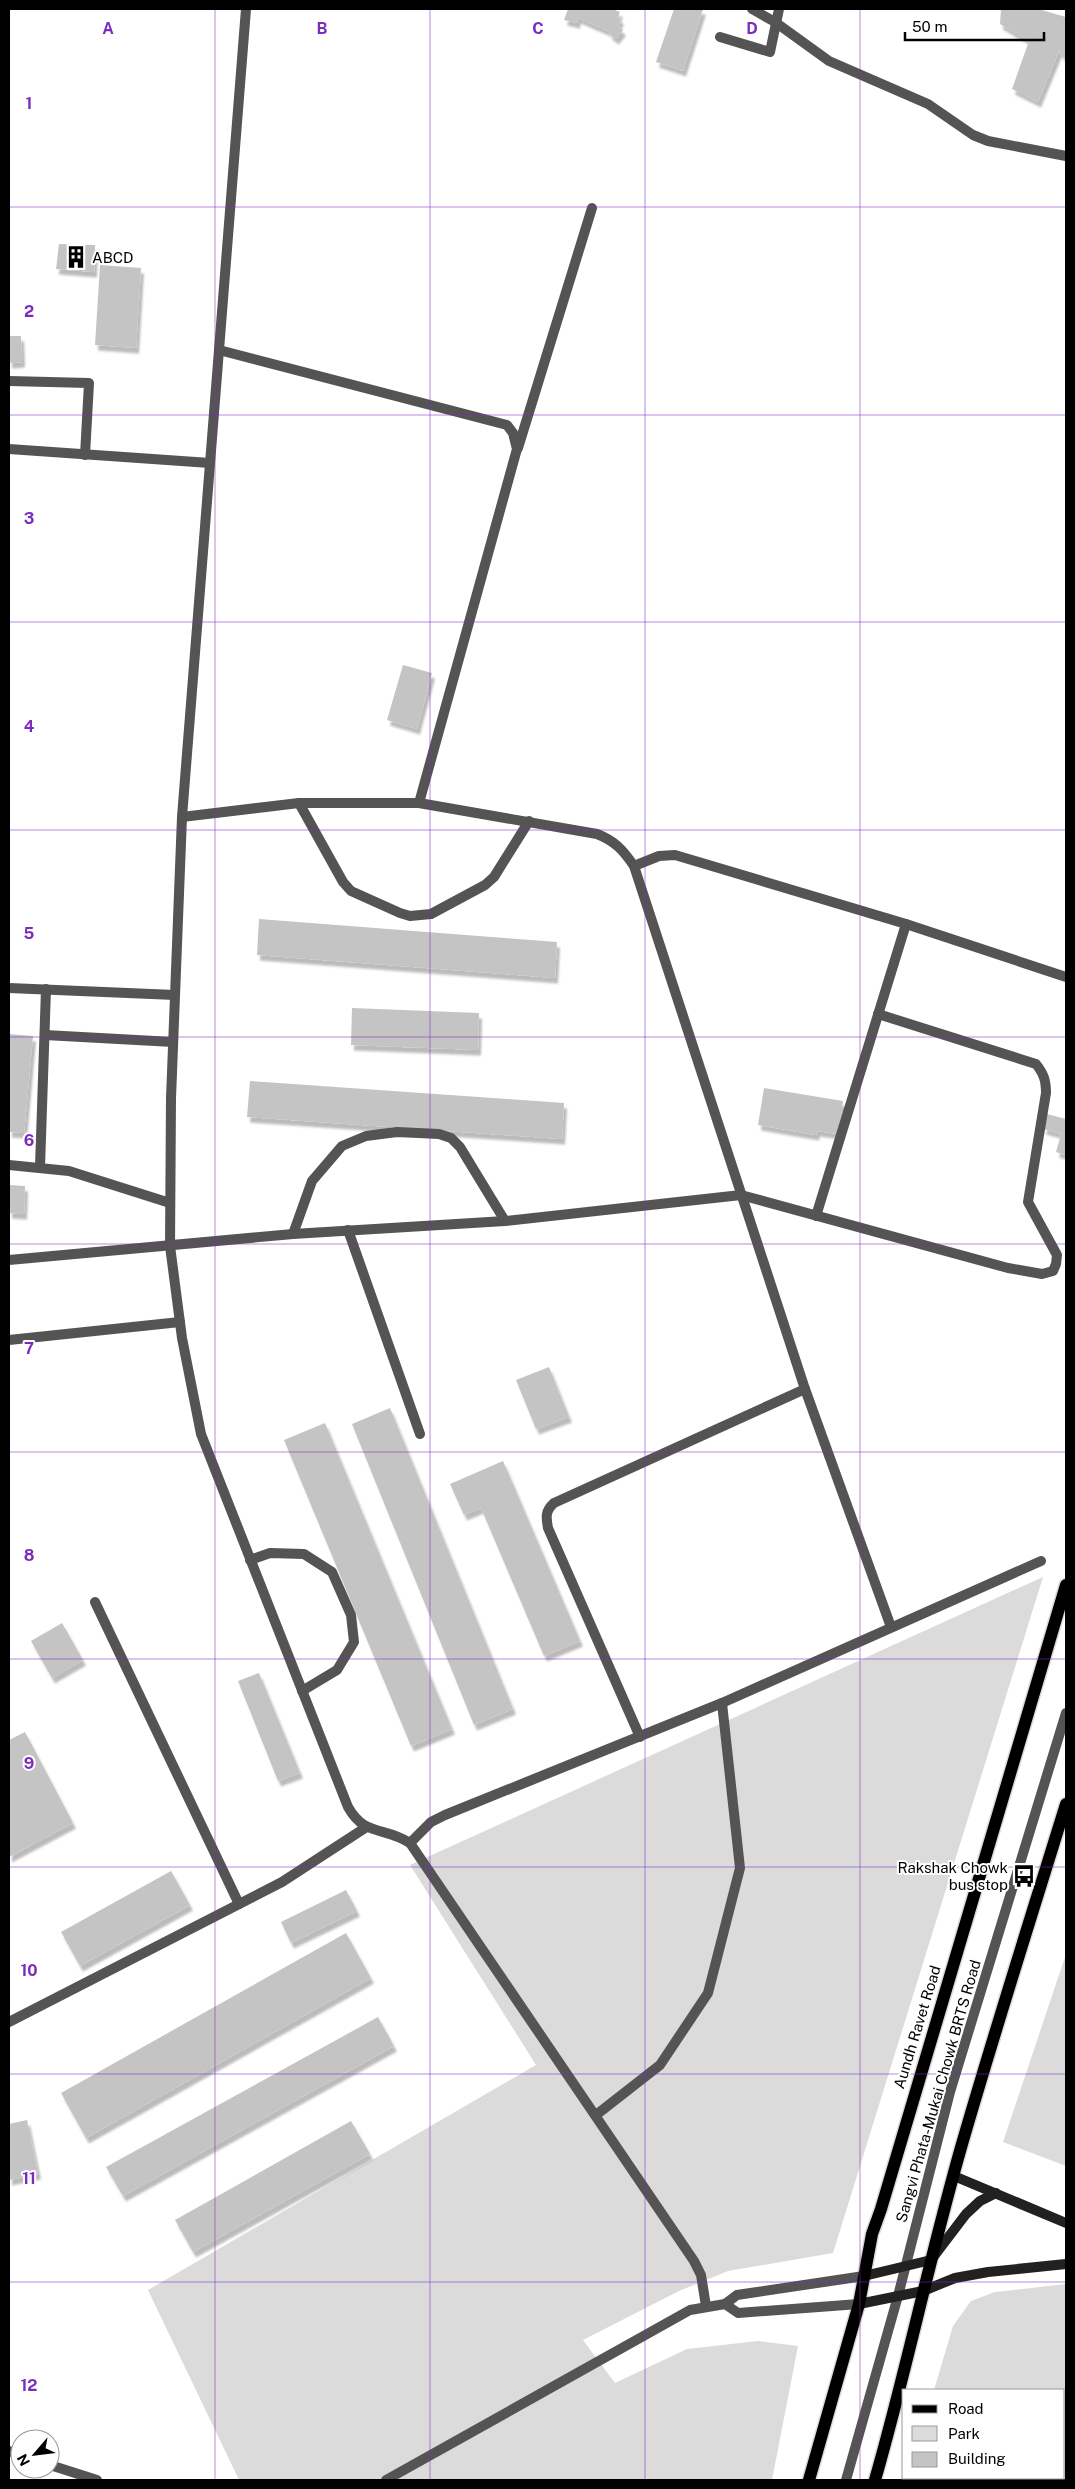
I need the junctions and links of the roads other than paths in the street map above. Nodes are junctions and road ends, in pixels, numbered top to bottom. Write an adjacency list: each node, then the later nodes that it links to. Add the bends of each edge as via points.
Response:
1 (246, 9): 8 (lane)
2 (752, 9): 4 (lane)
3 (779, 9): 4 (lane)
4 (775, 22): 5 (lane, via 770,52); 6 (lane, via 829,61 928,104 973,136)
5 (720, 36)
6 (1066, 156)
7 (592, 208): 10 (lane)
8 (219, 350): 10 (lane, via 507,425 517,440); 13 (lane)
9 (9, 381): 12 (lane, via 88,383)
10 (517, 449): 15 (lane)
11 (9, 450): 12 (lane)
12 (85, 455): 13 (lane)
13 (210, 464): 16 (lane)
14 (299, 803): 15 (lane); 16 (lane); 17 (lane, via 351,891 410,916 432,914 485,885 494,877)
15 (419, 804): 17 (lane)
16 (182, 817): 23 (lane)
17 (529, 821): 18 (lane, via 597,834 611,840 623,849)
18 (634, 866): 19 (lane, via 659,856 675,855); 29 (lane)
19 (906, 924): 20 (lane); 24 (lane)
20 (1066, 977)
21 (9, 988): 22 (lane)
22 (46, 989): 23 (lane); 25 (lane)
23 (175, 995): 26 (lane)
24 (878, 1014): 31 (lane); 31 (lane, via 1036,1064 1042,1072 1046,1093 1028,1202 1056,1256 1056,1264 1053,1271 1042,1274 1008,1268)
25 (45, 1035): 26 (lane); 28 (lane)
26 (173, 1042): 30 (lane)
27 (9, 1165): 28 (lane)
28 (40, 1167): 30 (lane, via 80,1174)
29 (741, 1195): 31 (lane); 32 (lane); 39 (lane)
30 (170, 1203): 35 (lane)
31 (816, 1216)
32 (504, 1221): 33 (lane); 34 (lane, via 460,1146 451,1138 439,1134 397,1132 366,1136 342,1146 312,1181)
33 (348, 1230): 34 (lane); 40 (lane)
34 (293, 1234): 35 (lane)
35 (170, 1246): 36 (lane); 37 (lane)
36 (9, 1260)
37 (180, 1322): 38 (lane); 41 (lane, via 201,1434)
38 (9, 1340)
39 (805, 1388): 45 (lane); 49 (lane, via 548,1508 548,1528)
40 (420, 1434)
41 (250, 1560): 46 (lane); 46 (lane, via 270,1553 304,1554 332,1572 351,1615 354,1642 337,1670)
42 (1041, 1561): 45 (lane)
43 (1066, 1585): 62 (main road, Aundh Ravet Road, via 872,2234)
44 (95, 1602): 53 (lane)
45 (891, 1628): 47 (lane)
46 (302, 1691): 51 (lane, via 348,1807)
47 (722, 1703): 49 (lane); 55 (lane, via 740,1868 708,1993 660,2065)
48 (1066, 1713): 61 (lane, Sangvi Phata-Mukai Chowk BRTS Road, via 950,2092)
49 (640, 1737): 52 (lane, via 446,1815 431,1822)
50 (1066, 1804): 56 (main road)
51 (365, 1828): 52 (lane, via 397,1834); 53 (lane, via 282,1882)
52 (410, 1842): 55 (lane)
53 (239, 1904): 54 (lane)
54 (9, 2022)
55 (596, 2115): 67 (lane, via 694,2261 701,2275)
56 (954, 2176): 57 (street); 59 (main road)
57 (996, 2193): 58 (street); 59 (street, via 980,2201 966,2214)
58 (1066, 2223)
59 (932, 2260): 61 (street); 63 (main road)
60 (1066, 2264): 63 (street, via 988,2272 944,2281)
61 (905, 2266): 62 (street); 64 (lane, Sangvi Phata-Mukai Chowk BRTS Road)
62 (864, 2276): 65 (lane, via 737,2295); 66 (main road, Aundh Ravet Road)
63 (923, 2291): 64 (street); 73 (main road)
64 (898, 2296): 66 (street); 72 (lane, Sangvi Phata-Mukai Chowk BRTS Road)
65 (725, 2304): 66 (lane, via 738,2313); 67 (lane)
66 (859, 2304): 71 (main road, Aundh Ravet Road)
67 (706, 2306): 70 (lane, via 665,2323)
68 (60, 2468): 69 (lane)
69 (97, 2480)
70 (386, 2480)
71 (809, 2480)
72 (846, 2480)
73 (875, 2480)

